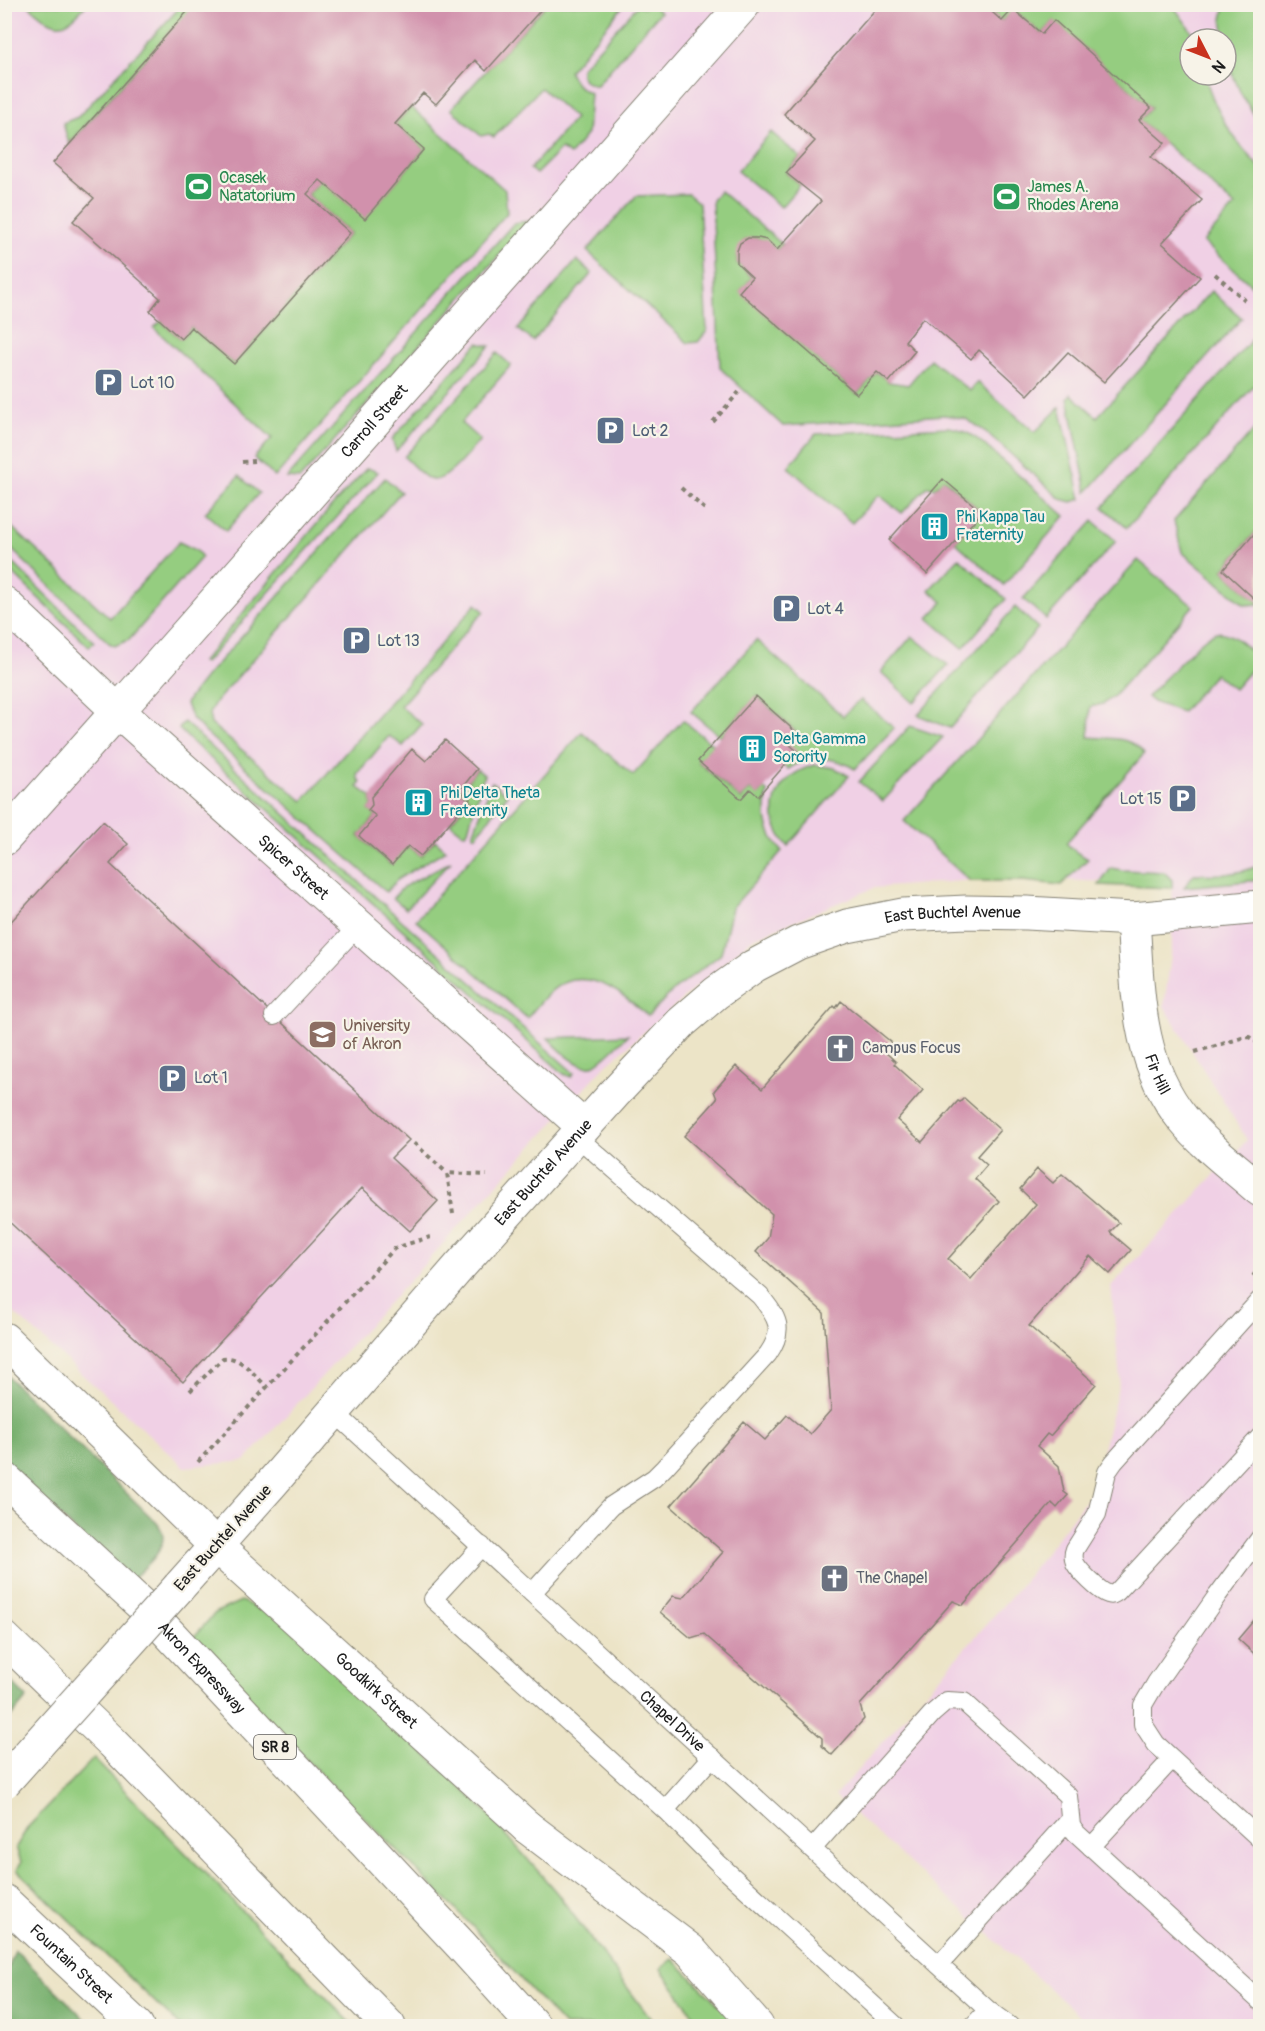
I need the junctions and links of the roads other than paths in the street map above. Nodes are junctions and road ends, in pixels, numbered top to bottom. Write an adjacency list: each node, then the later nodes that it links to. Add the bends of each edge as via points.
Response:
1 (744, 4): 3 (main road, Carroll Street)
2 (4, 603): 3 (main road, Spicer Street)
3 (118, 711): 4 (main road, Carroll Street); 7 (main road, Spicer Street)
4 (4, 839)
5 (1260, 907): 6 (main road, East Buchtel Avenue)
6 (1132, 919): 9 (main road, East Buchtel Avenue, via 1027,913 903,915 873,919 798,943 754,966 681,1023); 10 (main road, Fir Hill, via 1142,1027 1157,1077 1182,1118)
7 (360, 925): 8 (lane); 9 (main road, Spicer Street)
8 (274, 1016)
9 (580, 1131): 13 (main road, East Buchtel Avenue); 19 (lane, via 760,1296 778,1322 777,1341 664,1468 611,1506)
10 (1260, 1190)
11 (1260, 1300): 14 (lane, via 1107,1472 1097,1514 1073,1555 1077,1566 1101,1591 1117,1592)
12 (4, 1339): 17 (main road, Goodkirk Street)
13 (334, 1412): 17 (main road, East Buchtel Avenue); 18 (lane, Chapel Drive)
14 (1260, 1437)
15 (4, 1478): 35 (main road, Akron Expressway / SR 8, via 148,1611)
16 (1260, 1538): 22 (lane, via 1143,1706 1143,1724)
17 (216, 1546): 23 (main road, East Buchtel Avenue, bridge); 36 (main road, Goodkirk Street, via 527,1827 690,1950)
18 (482, 1546): 19 (lane, Chapel Drive); 24 (lane, via 433,1599)
19 (532, 1593): 21 (lane, Chapel Drive)
20 (4, 1638): 34 (main road, via 113,1743)
21 (712, 1757): 24 (lane); 28 (lane, Chapel Drive)
22 (1172, 1759): 26 (lane); 27 (lane)
23 (4, 1782)
24 (665, 1810): 37 (lane)
25 (1070, 1820): 27 (lane, via 1075,1833); 28 (lane, via 1068,1796 964,1702 947,1701); 30 (lane)
26 (1260, 1839)
27 (1091, 1847): 31 (lane)
28 (812, 1848): 30 (lane, Chapel Drive)
29 (4, 1901): 33 (main road, Fountain Street)
30 (939, 1965): 32 (lane, Chapel Drive)
31 (1260, 2001)
32 (988, 2010): 38 (lane); 39 (lane, Chapel Drive)
33 (137, 2026)
34 (389, 2026)
35 (534, 2026)
36 (758, 2026)
37 (896, 2026)
38 (973, 2026)
39 (1010, 2026)

